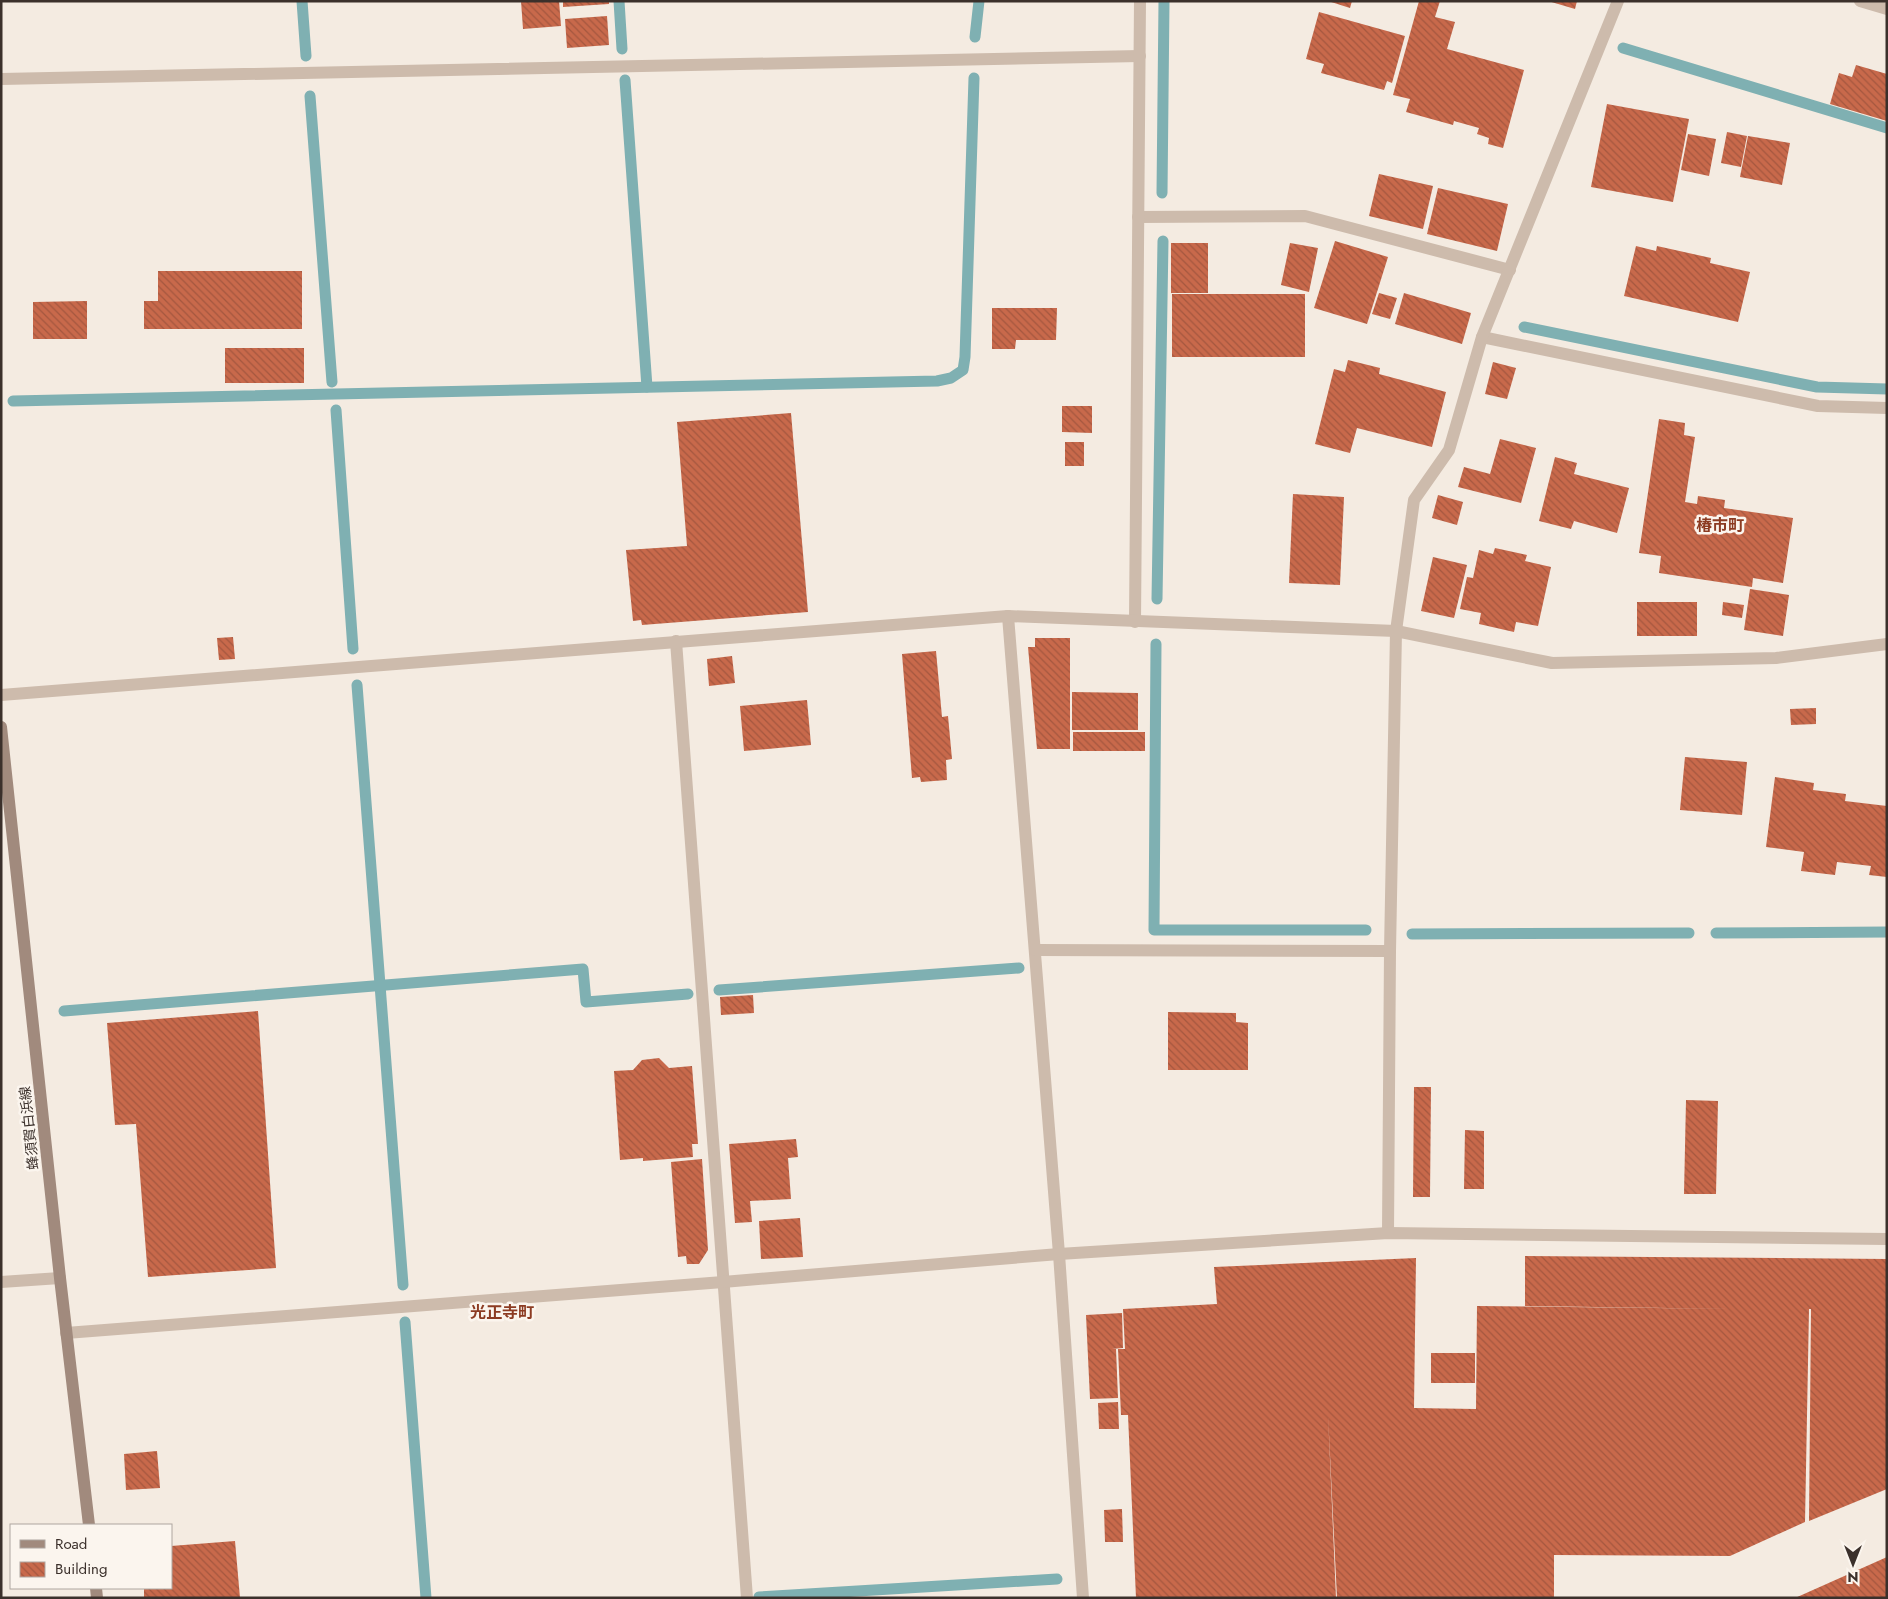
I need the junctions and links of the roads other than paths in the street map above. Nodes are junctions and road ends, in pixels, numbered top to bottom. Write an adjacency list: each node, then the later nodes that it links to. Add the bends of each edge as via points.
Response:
1 (1140, 1): 5 (street)
2 (1618, 1): 8 (street)
3 (1860, 1): 4 (street)
4 (1887, 9)
5 (1140, 56): 6 (street); 7 (street)
6 (1, 79)
7 (1138, 217): 8 (street, via 1305,216); 12 (street)
8 (1510, 270): 9 (street)
9 (1482, 337): 10 (street, via 1818,406); 13 (street, via 1449,450 1414,500)
10 (1887, 408)
11 (1008, 616): 12 (street); 14 (street); 18 (street)
12 (1135, 622): 13 (street)
13 (1396, 631): 15 (street, via 1552,663 1776,658); 19 (street)
14 (676, 641): 16 (street); 25 (street)
15 (1887, 644)
16 (1, 695)
17 (1, 727): 23 (main road, 蜂須賀白浜線)
18 (1035, 950): 19 (street); 22 (street)
19 (1390, 952): 20 (street)
20 (1388, 1233): 21 (street); 22 (street)
21 (1887, 1239)
22 (1059, 1254): 25 (street); 29 (street)
23 (60, 1278): 24 (street); 26 (main road, 蜂須賀白浜線)
24 (1, 1282)
25 (723, 1282): 26 (street); 28 (street)
26 (66, 1333): 27 (main road, 蜂須賀白浜線)
27 (89, 1524)
28 (747, 1598)
29 (1083, 1598)

